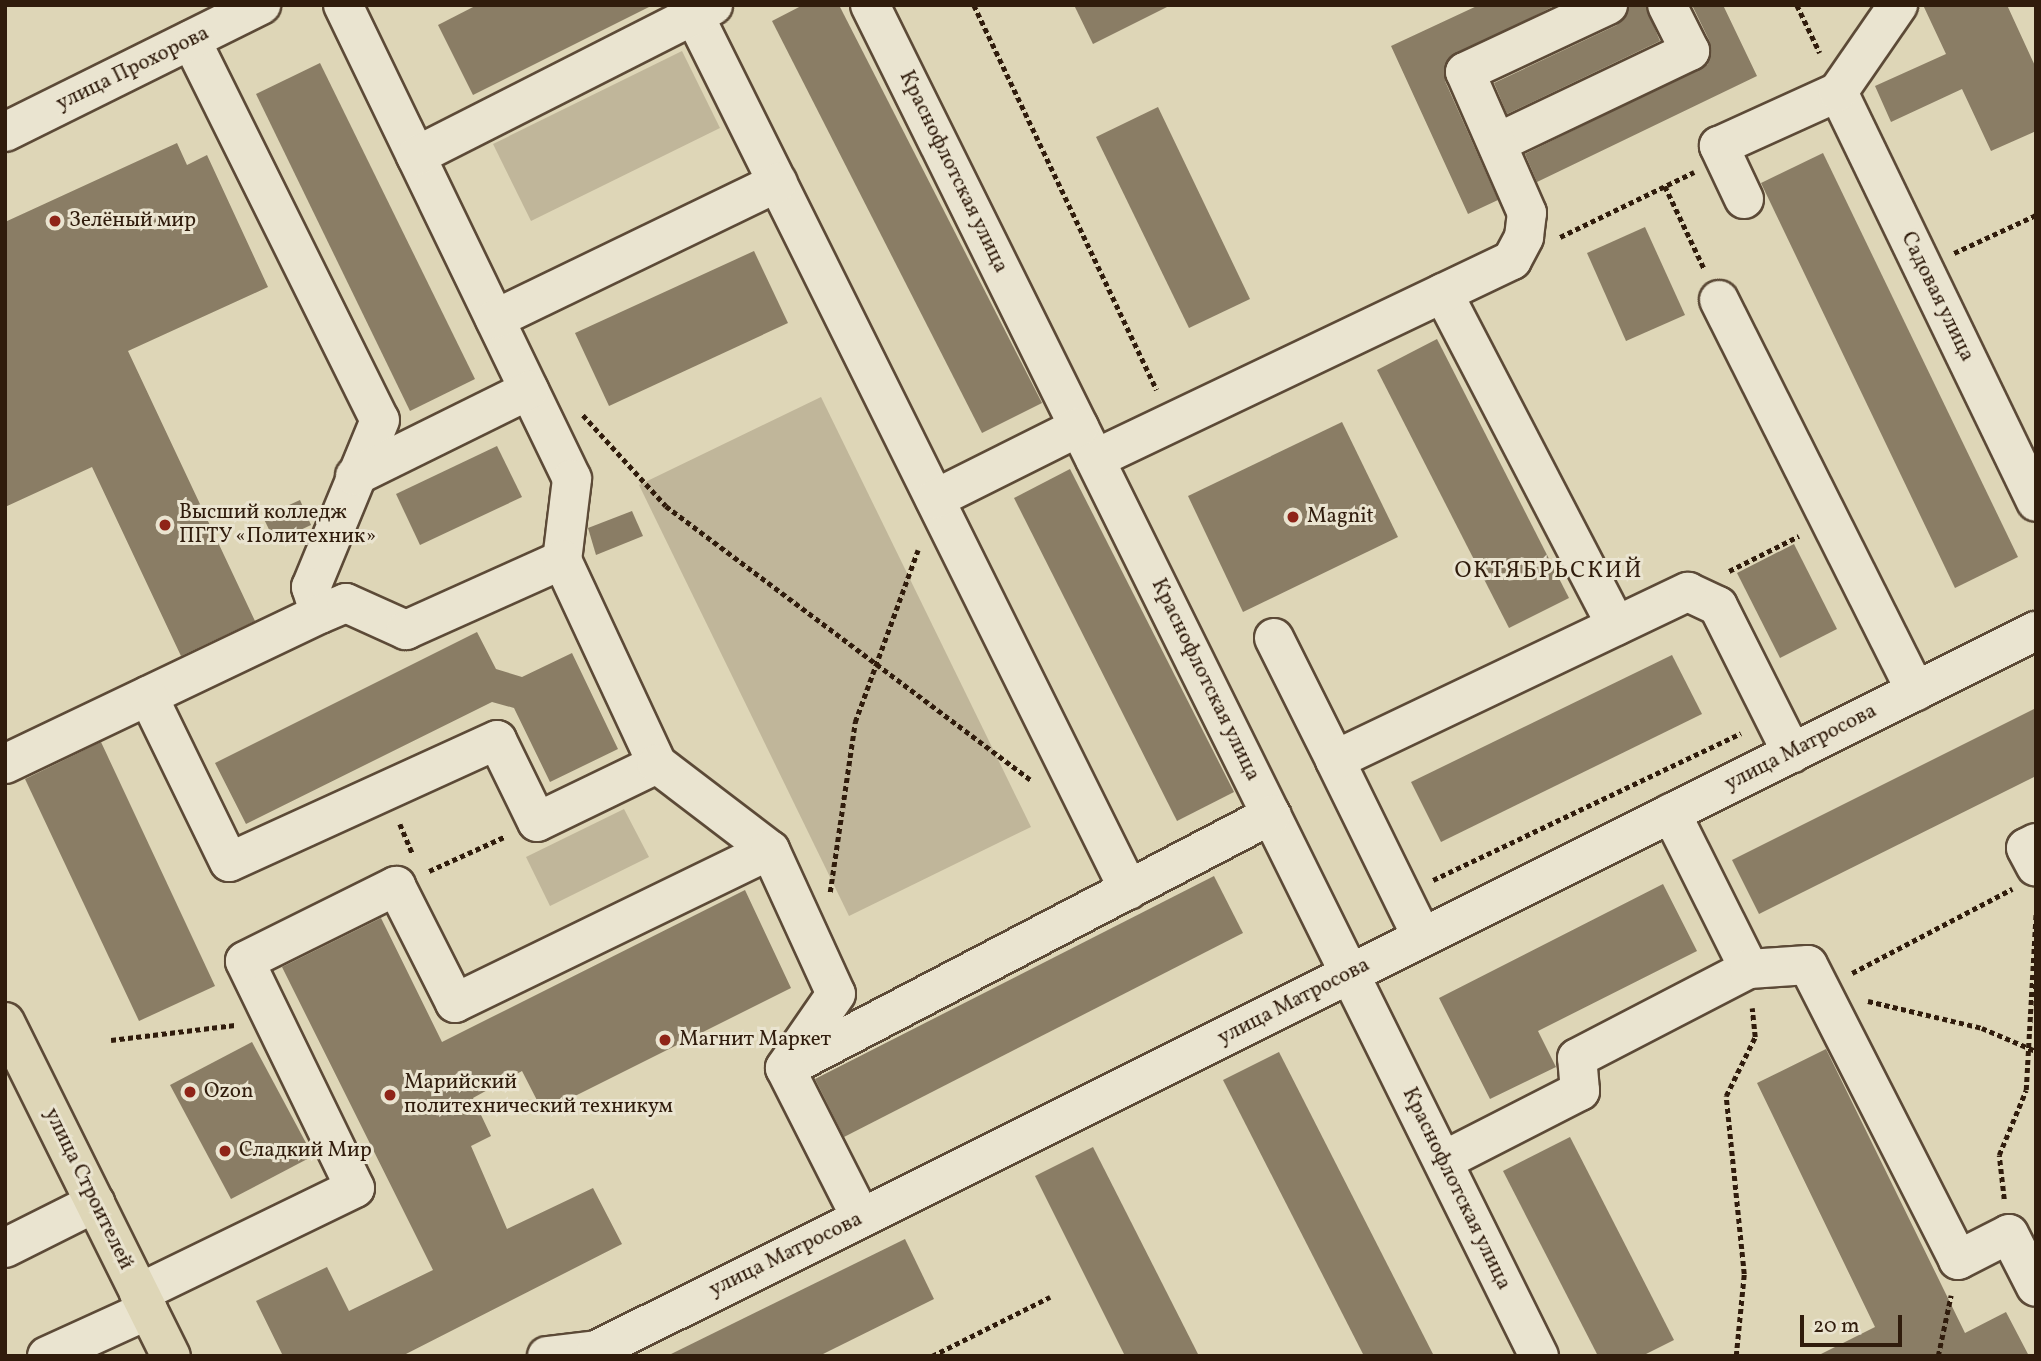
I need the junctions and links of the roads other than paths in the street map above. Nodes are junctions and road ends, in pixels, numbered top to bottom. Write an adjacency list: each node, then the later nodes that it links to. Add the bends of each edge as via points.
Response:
1 (261, 5): 8 (street, улица Прохорова)
2 (343, 5): 12 (street)
3 (870, 5): 19 (street, Краснофлотская улица)
4 (1608, 5): 11 (street, via 1465,72)
5 (1667, 5): 11 (street, via 1690,51)
6 (1898, 5): 9 (street)
7 (704, 10): 12 (street); 13 (street)
8 (191, 40): 10 (street, улица Прохорова); 20 (street, via 380,420)
9 (1838, 92): 14 (street, via 1718,146); 22 (street, Садовая улица)
10 (5, 132)
11 (1496, 143): 15 (street, via 1527,213 1524,237 1512,260)
12 (416, 156): 17 (street)
13 (778, 182): 17 (street); 21 (street)
14 (1744, 199)
15 (1443, 293): 19 (street, via 1172,422); 25 (street)
16 (1719, 300): 28 (street)
17 (495, 319): 18 (street)
18 (529, 390): 20 (street); 23 (street, via 572,479)
19 (1087, 443): 21 (street); 35 (street, Краснофлотская улица)
20 (355, 476): 24 (street, via 311,587)
21 (935, 499): 39 (street)
22 (2036, 502)
23 (562, 560): 24 (street, via 406,631 346,603); 33 (street)
24 (320, 614): 29 (street)
25 (1616, 626): 30 (street, via 1688,592 1718,606); 31 (street)
26 (2036, 631): 28 (street, улица Матросова)
27 (1274, 638): 31 (street)
28 (1916, 691): 30 (street, улица Матросова)
29 (148, 696): 32 (street); 33 (street, via 229,862 497,740 537,822)
30 (1792, 753): 34 (street, улица Матросова)
31 (1335, 760): 40 (street)
32 (5, 764)
33 (657, 764): 37 (street)
34 (1671, 813): 40 (street, улица Матросова); 41 (street)
35 (1272, 815): 39 (street); 42 (street, Краснофлотская улица)
36 (2036, 843): 38 (street, via 2026,848)
37 (770, 850): 44 (street, via 836,994); 50 (street, via 455,1003 409,880 245,961 355,1188)
38 (2030, 875)
39 (1129, 890): 44 (street)
40 (1422, 937): 42 (street, улица Матросова)
41 (1749, 969): 45 (street, via 1577,1058 1580,1091); 49 (street, via 1808,965 1958,1260 2009,1234)
42 (1350, 974): 45 (street, Краснофлотская улица); 47 (street, улица Матросова)
43 (5, 1023): 46 (main road, улица Строителей)
44 (785, 1068): 47 (street)
45 (1443, 1161): 55 (street, Краснофлотская улица)
46 (95, 1203): 48 (street); 50 (main road, улица Строителей)
47 (861, 1218): 51 (street, улица Матросова)
48 (5, 1248)
49 (2036, 1287)
50 (144, 1301): 52 (street); 53 (main road, улица Строителей)
51 (640, 1343): 54 (street, улица Матросова)
52 (47, 1356)
53 (171, 1356)
54 (547, 1356)
55 (1539, 1356)

